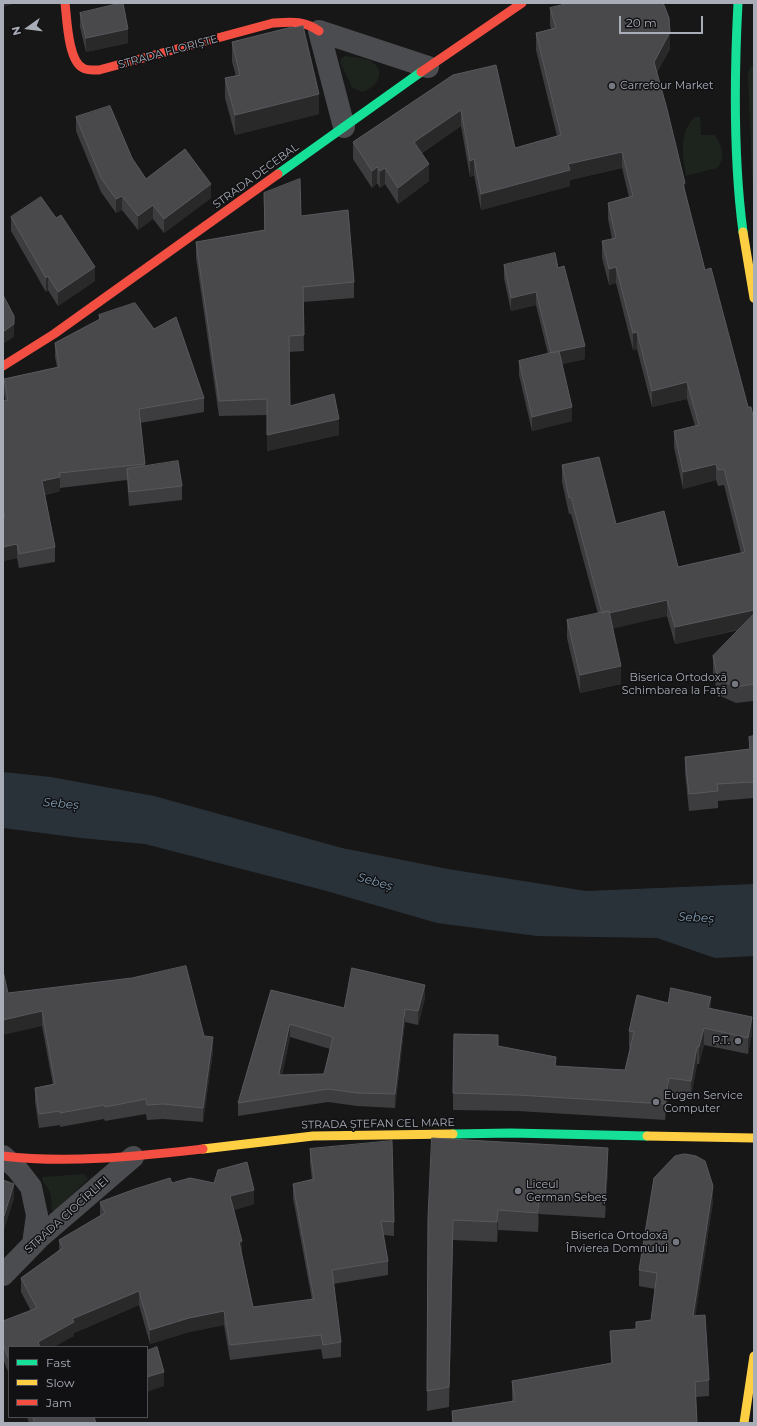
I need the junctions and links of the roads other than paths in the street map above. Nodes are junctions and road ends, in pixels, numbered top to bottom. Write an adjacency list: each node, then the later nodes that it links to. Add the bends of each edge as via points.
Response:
1 (65, 3): 4 (street, STRADA FLORIȘTE, via 72,53 76,62 89,70 99,70 273,23 297,22 310,25)
2 (522, 3): 5 (street, STRADA DECEBAL)
3 (738, 3): 7 (street, via 735,61 737,173 744,250)
4 (319, 31): 5 (street, STRADA FLORIȘTE); 6 (street)
5 (428, 67): 6 (street, STRADA DECEBAL)
6 (344, 127): 8 (street, STRADA DECEBAL, via 54,334)
7 (754, 298)
8 (3, 366)
9 (754, 1138): 11 (street, STRADA ȘTEFAN CEL MARE, via 511,1133 313,1136)
10 (3, 1156): 11 (street, STRADA ȘTEFAN CEL MARE, via 29,1159); 12 (street, via 31,1187 37,1215)
11 (133, 1157): 12 (street, STRADA CIOCÎRLIEI)
12 (33, 1244): 13 (street, STRADA CIOCÎRLIEI)
13 (3, 1275)
14 (754, 1356): 15 (street)
15 (744, 1423)

